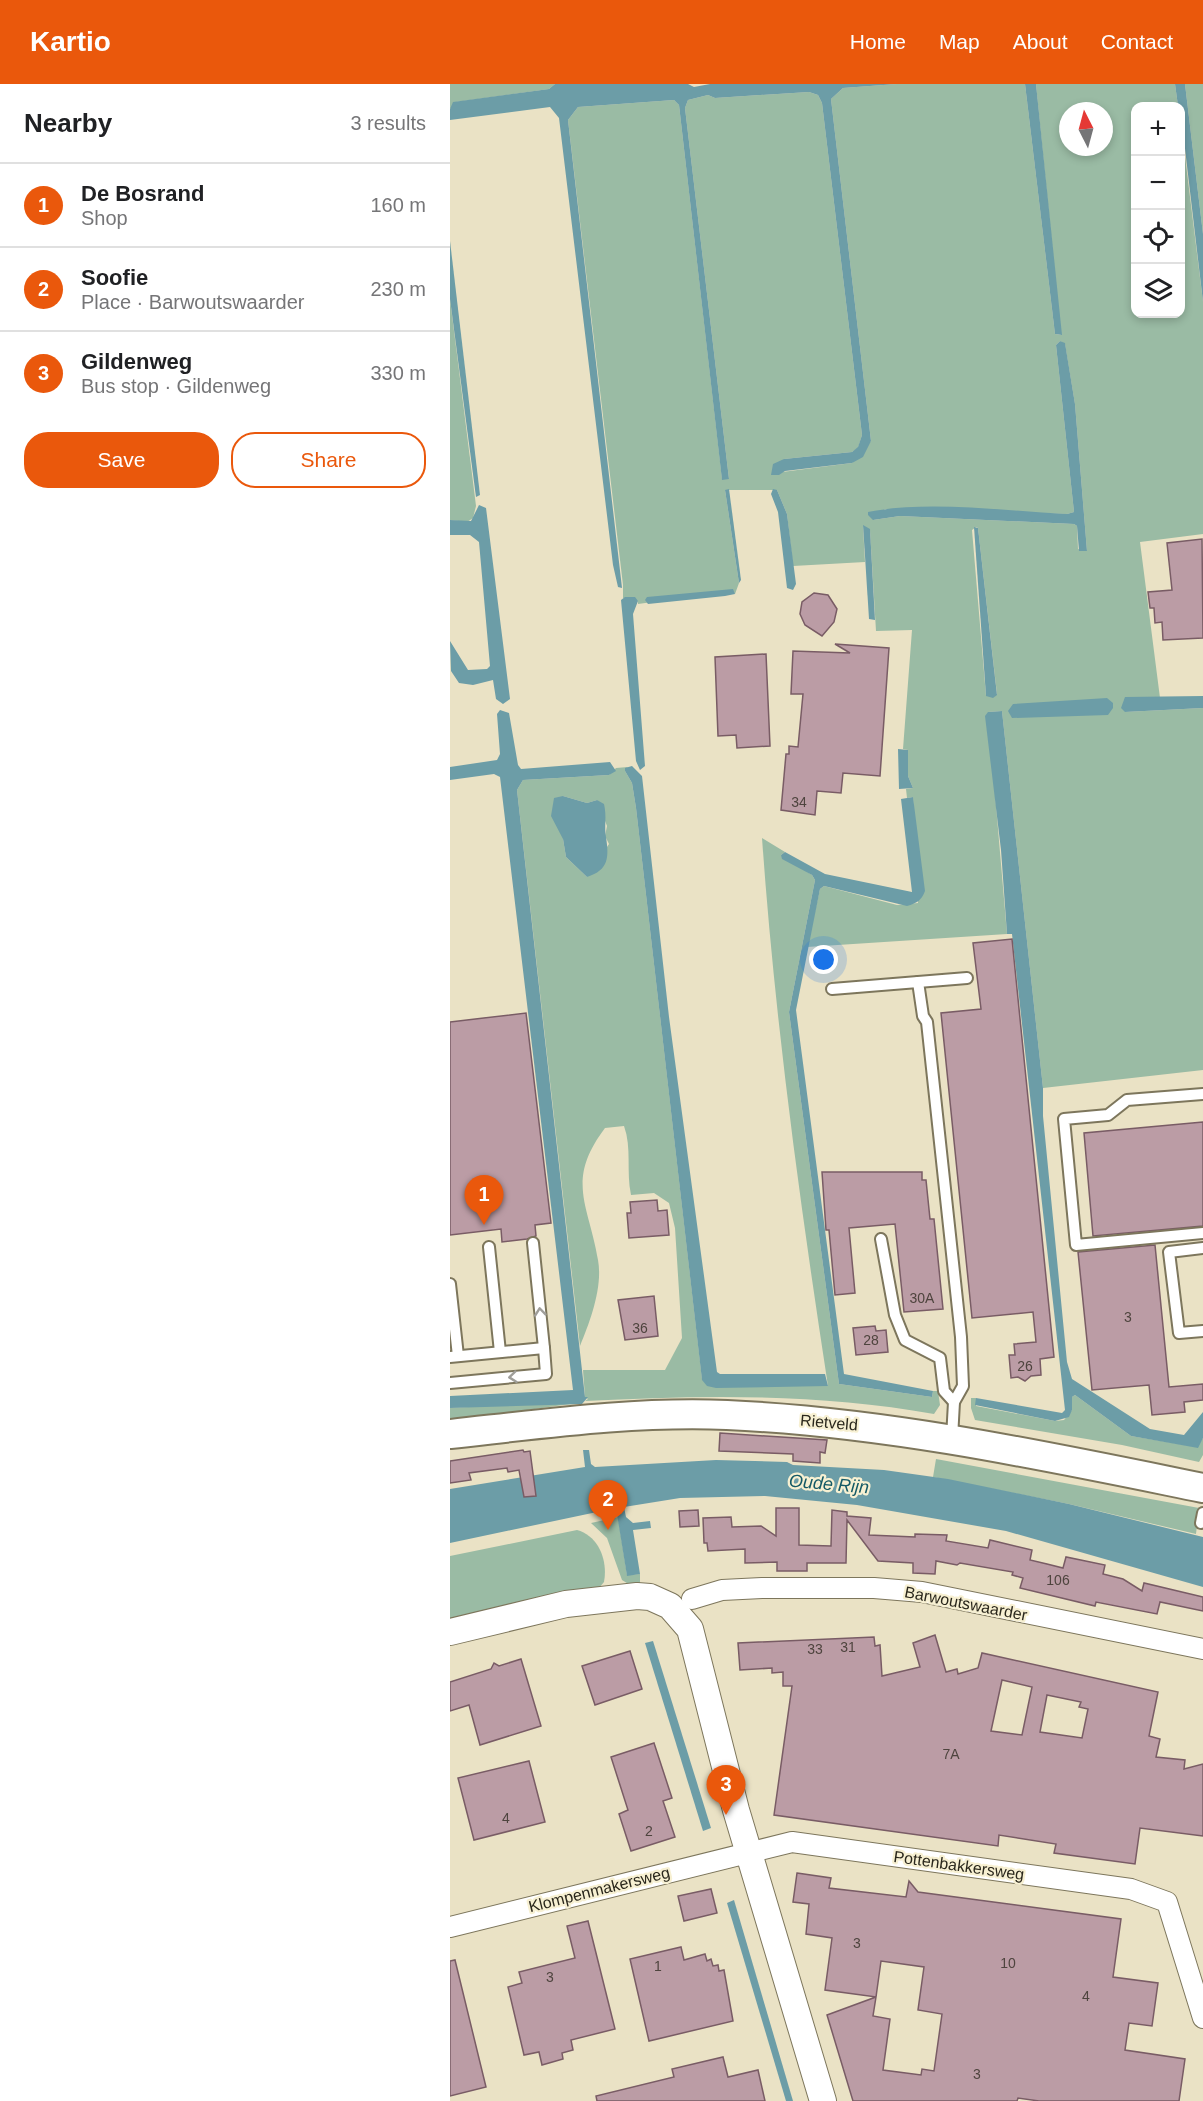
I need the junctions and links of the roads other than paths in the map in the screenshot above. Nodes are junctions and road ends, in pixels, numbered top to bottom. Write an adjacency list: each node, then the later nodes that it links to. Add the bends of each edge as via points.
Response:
1 (966, 978): 2 (lane)
2 (918, 982): 3 (lane); 16 (lane, via 927,1022 961,1337 963,1386)
3 (832, 989)
4 (1203, 1094): 5 (lane, via 1127,1100 1108,1115 1064,1119 1076,1245)
5 (1203, 1233)
6 (881, 1239): 16 (lane, via 895,1315 905,1340 940,1358 944,1391)
7 (533, 1243): 12 (lane, one-way to 7)
8 (489, 1246): 13 (lane)
9 (1203, 1248): 11 (lane, via 1169,1252 1179,1333)
10 (450, 1284): 14 (lane)
11 (1203, 1330)
12 (544, 1348): 13 (lane); 15 (lane, one-way to 15, via 546,1374)
13 (500, 1352): 14 (lane)
14 (454, 1357)
15 (450, 1383)
16 (954, 1402): 18 (lane)
17 (450, 1434): 18 (main road, Rietveld, via 654,1415 725,1415 838,1422)
18 (952, 1438): 19 (main road, Rietveld)
19 (1203, 1488)
20 (683, 1604): 21 (street, via 650,1597 622,1597 566,1604); 22 (street, Barwoutswaarder, via 722,1590 874,1588 922,1592); 23 (street)
21 (450, 1632)
22 (1203, 1649)
23 (748, 1851): 24 (street, Klompenmakersweg); 25 (street, Pottenbakkersweg, via 792,1842 1131,1889 1167,1902); 26 (street)
24 (450, 1927)
25 (1203, 2018)
26 (823, 2101)

